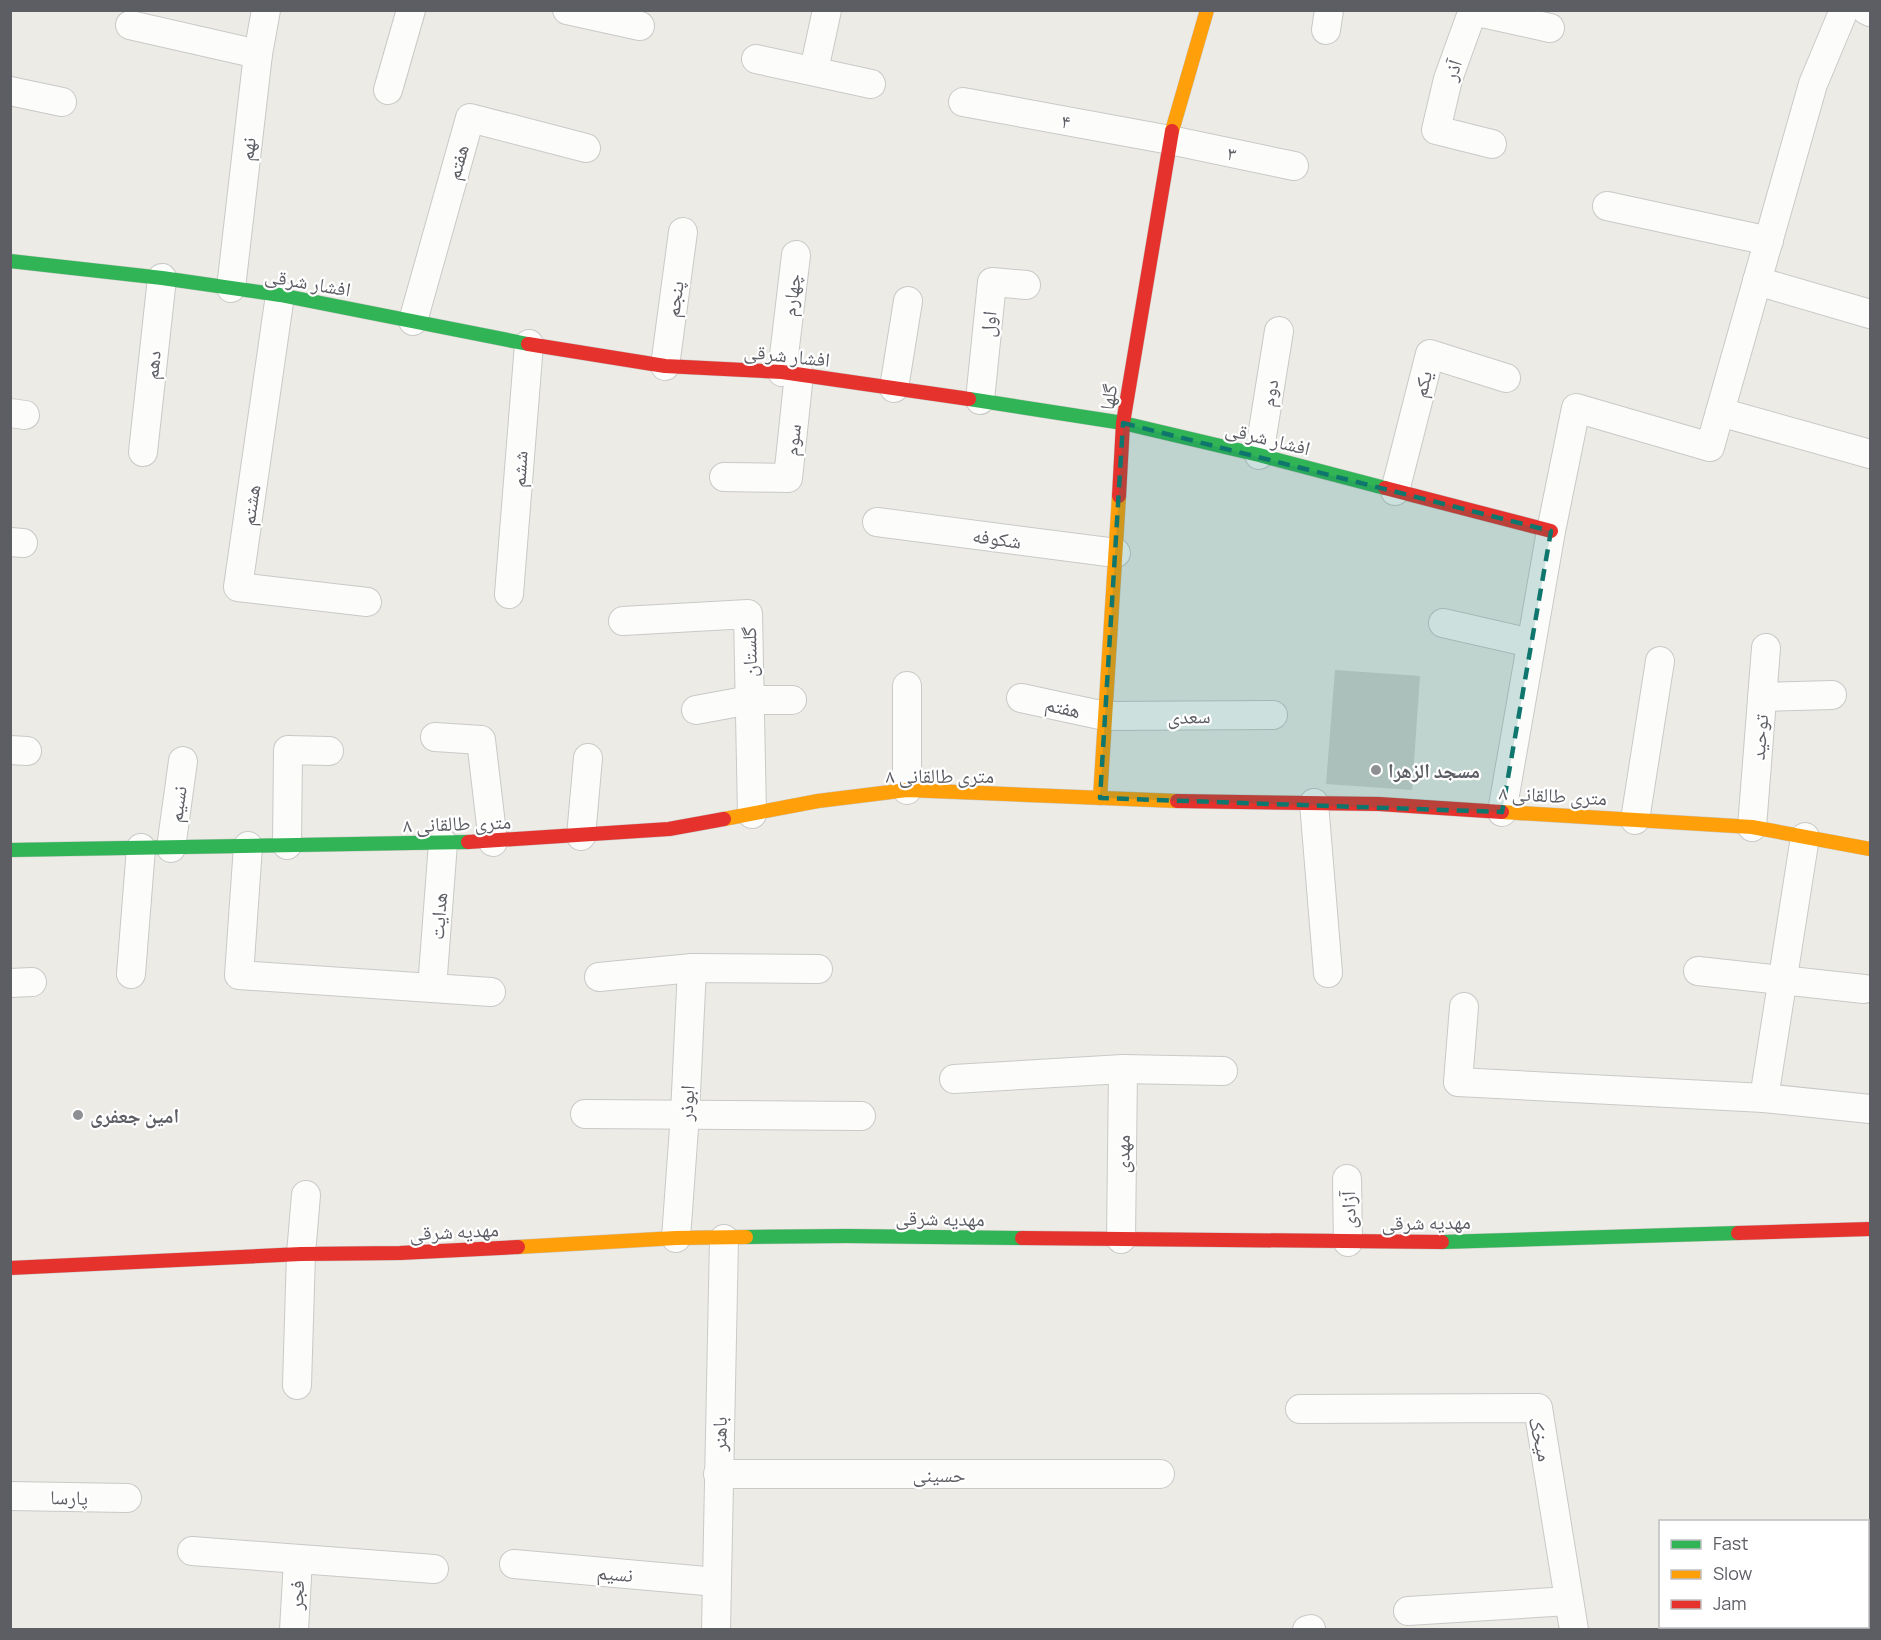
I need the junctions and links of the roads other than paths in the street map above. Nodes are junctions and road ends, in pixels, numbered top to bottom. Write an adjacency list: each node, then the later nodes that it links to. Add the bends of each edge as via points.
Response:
1 (266, 10): 13 (street, نهم)
2 (411, 10): 17 (street)
3 (567, 10): 11 (street)
4 (827, 10): 15 (street)
5 (1206, 10): 21 (street, گلها)
6 (1844, 10): 27 (street, via 1813,84)
7 (1866, 10): 9 (street)
8 (1473, 11): 12 (street); 22 (street, آذر, via 1448,79 1436,130)
9 (1870, 12)
10 (130, 25): 13 (street)
11 (640, 26)
12 (1550, 28)
13 (258, 54): 33 (street, نهم)
14 (756, 59): 15 (street)
15 (814, 70): 16 (street)
16 (872, 84)
17 (388, 90)
18 (10, 91): 19 (street)
19 (62, 102)
20 (963, 102): 21 (street, ۴)
21 (1170, 140): 24 (street, ۳); 46 (street, گلها)
22 (1492, 144)
23 (586, 148): 37 (street, هفتم, via 470,118)
24 (1294, 166)
25 (1607, 206): 27 (street)
26 (683, 232): 40 (street, پنجم)
27 (1769, 241): 31 (street)
28 (796, 255): 41 (street, چهارم)
29 (10, 261): 30 (street, افشار شرقی)
30 (162, 279): 33 (street, افشار شرقی); 47 (street, دهم)
31 (1757, 281): 36 (street); 45 (street)
32 (1026, 285): 44 (street, اول, via 992,282)
33 (231, 288): 34 (street, افشار شرقی)
34 (280, 295): 37 (street, افشار شرقی); 56 (street, هشتم, via 238,587)
35 (908, 301): 43 (street)
36 (1870, 314)
37 (413, 321): 39 (street, افشار شرقی)
38 (1279, 331): 49 (street, دوم)
39 (529, 344): 40 (street, افشار شرقی); 55 (street, ششم)
40 (665, 366): 41 (street, افشار شرقی)
41 (790, 373): 43 (street, افشار شرقی); 50 (street, سوم, via 788,478)
42 (1506, 378): 51 (street, یکم, via 1430,354)
43 (894, 388): 44 (street, افشار شرقی)
44 (980, 400): 46 (street, افشار شرقی)
45 (1720, 412): 48 (street); 53 (street, via 1710,447 1576,408)
46 (1123, 423): 49 (street, افشار شرقی); 54 (street, گلها)
47 (143, 452)
48 (1870, 454)
49 (1259, 455): 51 (street, افشار شرقی)
50 (724, 477)
51 (1395, 490): 53 (street, افشار شرقی)
52 (878, 522): 54 (street, شکوفه)
53 (1551, 531): 59 (street)
54 (1116, 554): 70 (street, گلها)
55 (509, 594)
56 (367, 602)
57 (623, 621): 66 (street, گلستان, via 748,614)
58 (1443, 623): 59 (street)
59 (1531, 643): 78 (street)
60 (1766, 648): 64 (street, توحید)
61 (1660, 661): 80 (street)
62 (907, 686): 75 (street)
63 (1832, 695): 64 (street)
64 (1762, 697): 81 (street, توحید)
65 (1021, 698): 70 (street, هفتم)
66 (750, 700): 67 (street); 68 (street); 79 (street, گلستان)
67 (792, 700)
68 (696, 710)
69 (1273, 715): 70 (street, سعدی)
70 (1105, 716): 76 (street, گلها)
71 (435, 737): 84 (street, via 481,740)
72 (329, 751): 86 (street, via 288,750)
73 (588, 758): 82 (street)
74 (183, 761): 89 (street, نسیم)
75 (907, 790): 76 (street, ۸ متری طالقانی); 79 (street, ۸ متری طالقانی)
76 (1100, 798): 77 (street, ۸ متری طالقانی)
77 (1314, 803): 78 (street, ۸ متری طالقانی); 95 (street)
78 (1502, 812): 80 (street, ۸ متری طالقانی)
79 (752, 813): 82 (street, ۸ متری طالقانی, via 669,829)
80 (1635, 820): 81 (street, ۸ متری طالقانی)
81 (1752, 827): 83 (street, ۸ متری طالقانی)
82 (581, 836): 84 (street, ۸ متری طالقانی)
83 (1806, 837): 90 (street, ۸ متری طالقانی); 98 (street)
84 (493, 842): 85 (street, ۸ متری طالقانی)
85 (443, 843): 86 (street, ۸ متری طالقانی); 99 (street, هدایت)
86 (287, 845): 87 (street, ۸ متری طالقانی)
87 (248, 846): 89 (street, ۸ متری طالقانی); 99 (street, via 239,975)
88 (141, 848): 89 (street, ۸ متری طالقانی); 91 (street, ۸ متری طالقانی); 96 (street)
89 (171, 848)
90 (1870, 849)
91 (10, 850)
92 (692, 968): 93 (street); 97 (street); 109 (street, ابوذر)
93 (818, 969)
94 (1698, 970): 98 (street)
95 (1328, 972)
96 (131, 974)
97 (599, 977)
98 (1783, 981): 100 (street); 106 (street)
99 (432, 988): 101 (street)
100 (1864, 988)
101 (491, 992)
102 (1464, 1007): 106 (street, via 1458,1082)
103 (1123, 1069): 104 (street); 105 (street); 116 (street, مهدی)
104 (1223, 1071)
105 (954, 1079)
106 (1764, 1098): 107 (street)
107 (1870, 1109)
108 (585, 1114): 109 (street)
109 (685, 1114): 110 (street); 114 (street, ابوذر)
110 (861, 1116)
111 (1347, 1179): 117 (street, آزادی)
112 (306, 1195): 118 (street)
113 (1870, 1229): 117 (street, مهدیه شرقی)
114 (676, 1238): 115 (street, مهدیه شرقی); 118 (street, مهدیه شرقی, via 400,1253)
115 (724, 1239): 116 (street, مهدیه شرقی); 122 (street, باهنر)
116 (1121, 1239): 117 (street, مهدیه شرقی)
117 (1348, 1242)
118 (301, 1254): 119 (street, مهدیه شرقی); 120 (street)
119 (10, 1268)
120 (297, 1386)
121 (1300, 1409): 131 (street, میخک, via 1538,1408)
122 (718, 1474): 123 (street, حسینی); 130 (street, باهنر)
123 (1160, 1474)
124 (10, 1496): 125 (street, پارسا)
125 (128, 1498)
126 (192, 1551): 127 (street)
127 (298, 1560): 129 (street); 133 (street, فجر)
128 (514, 1564): 130 (street, نسیم)
129 (434, 1569)
130 (717, 1582): 134 (street, باهنر)
131 (1569, 1601): 132 (street); 135 (street, میخک)
132 (1408, 1611)
133 (294, 1629)
134 (716, 1629)
135 (1574, 1629)

